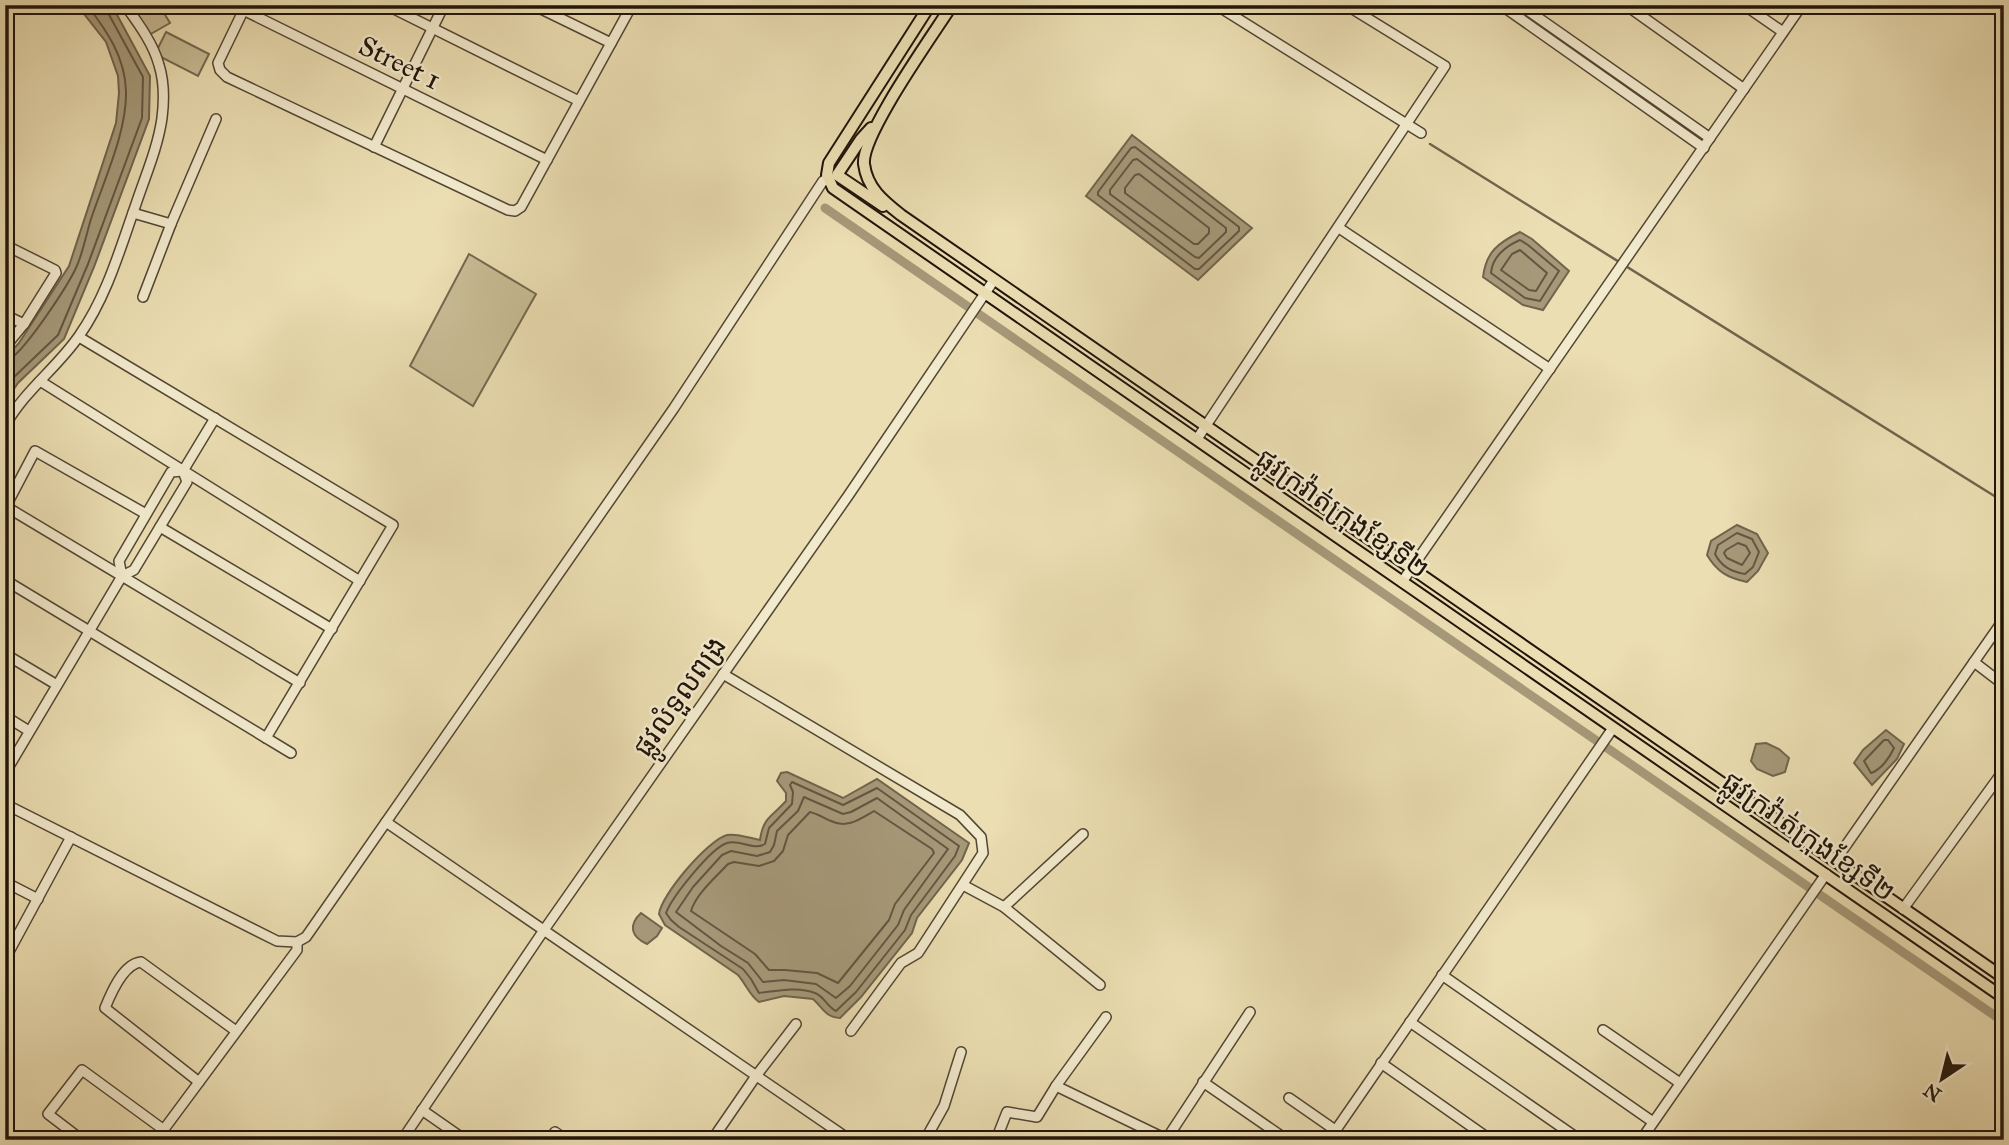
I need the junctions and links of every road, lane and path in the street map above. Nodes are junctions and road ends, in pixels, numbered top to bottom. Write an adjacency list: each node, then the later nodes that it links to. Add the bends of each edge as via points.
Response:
1 (125, 5): 34 (street, via 148,39 163,88 162,119)
2 (233, 5): 16 (street, Street 1)
3 (386, 5): 17 (street)
4 (444, 5): 17 (street)
5 (533, 5): 19 (street)
6 (632, 5): 19 (street)
7 (930, 5): 33 (main road, via 829,163)
8 (952, 5): 26 (main road, ផ្លូវក្រវ៉ាត់ក្រុងខ្សែទី២)
9 (1216, 5): 27 (street)
10 (1346, 5): 27 (street, via 1445,66)
11 (1520, 5): 20 (street)
12 (1626, 5): 23 (street)
13 (1744, 5): 18 (street)
14 (1802, 5): 18 (street)
15 (1506, 7): 21 (street)
16 (244, 8): 22 (street, Street 1); 30 (street, via 218,63 220,70)
17 (433, 27): 22 (street); 24 (street)
18 (1783, 33): 23 (street)
19 (611, 43): 24 (street)
20 (1611, 69): 21 (street); 29 (street)
21 (1605, 78): 31 (street)
22 (403, 88): 30 (street); 32 (street, Street 1)
23 (1744, 89): 29 (street)
24 (579, 101): 32 (street)
25 (216, 120): 36 (street)
26 (879, 120): 33 (main road); 35 (main road, ផ្លូវក្រវ៉ាត់ក្រុងខ្សែទី២, via 867,145 866,172 873,190)
27 (1407, 125): 28 (street); 37 (street)
28 (1421, 134)
29 (1710, 138): 31 (street)
30 (374, 148): 32 (street, via 515,211)
31 (1704, 148): 46 (street)
32 (547, 160)
33 (832, 177): 35 (main road); 40 (main road, ផ្លូវក្រវ៉ាត់ក្រុងខ្សែទី២, via 833,188 840,194); 79 (street, via 823,181 674,408)
34 (133, 213): 36 (street); 44 (street, via 111,278)
35 (901, 215): 39 (main road, ផ្លូវក្រវ៉ាត់ក្រុងខ្សែទី២)
36 (171, 224): 41 (street)
37 (1339, 228): 46 (street); 49 (street)
38 (5, 245): 43 (street, via 56,273)
39 (995, 279): 40 (street, ផ្លូវលំទួលពង្រ); 49 (main road, ផ្លូវក្រវ៉ាត់ក្រុងខ្សែទី២)
40 (985, 294): 51 (main road, ផ្លូវក្រវ៉ាត់ក្រុងខ្សែទី២); 66 (street, ផ្លូវលំទួលពង្រ)
41 (143, 297)
42 (5, 315): 43 (street)
43 (24, 324): 45 (street)
44 (79, 337): 47 (street); 48 (street)
45 (5, 347)
46 (1550, 369): 56 (street)
47 (40, 381): 50 (street); 52 (street)
48 (215, 418): 52 (street); 59 (street, via 393,525)
49 (1207, 425): 51 (street); 56 (main road, ផ្លូវក្រវ៉ាត់ក្រុងខ្សែទី២)
50 (5, 426)
51 (1197, 439): 60 (main road, ផ្លូវក្រវ៉ាត់ក្រុងខ្សែទី២)
52 (183, 471): 54 (street, via 171,472); 55 (street, via 187,482); 59 (street)
53 (5, 507): 54 (street, via 34,450); 57 (street)
54 (146, 514): 57 (street, via 119,562)
55 (160, 527): 57 (street, via 134,570); 62 (street)
56 (1412, 569): 60 (street); 70 (main road, ផ្លូវក្រវ៉ាត់ក្រុងខ្សែទី២)
57 (122, 576): 63 (street); 67 (street)
58 (5, 580): 63 (street)
59 (360, 581): 62 (street)
60 (1402, 582): 73 (main road, ផ្លូវក្រវ៉ាត់ក្រុងខ្សែទី២)
61 (2004, 619): 65 (street)
62 (332, 629): 67 (street)
63 (89, 631): 68 (street); 74 (street)
64 (5, 654): 68 (street)
65 (1974, 662): 69 (street); 82 (street)
66 (723, 674): 85 (street, via 960,815 981,836 983,853); 89 (street, ផ្លូវលំទួលពង្រ)
67 (300, 684): 74 (street)
68 (57, 685): 72 (street)
69 (2004, 685)
70 (1622, 714): 73 (main road); 82 (main road, ផ្លូវក្រវ៉ាត់ក្រុងខ្សែទី២)
71 (5, 716): 72 (street)
72 (29, 731): 77 (street)
73 (1611, 731): 83 (main road, ផ្លូវក្រវ៉ាត់ក្រុងខ្សែទី២); 92 (street)
74 (266, 738): 75 (street)
75 (291, 753)
76 (2004, 770): 88 (street)
77 (5, 774)
78 (5, 804): 81 (street)
79 (386, 822): 89 (street); 90 (street, via 314,928)
80 (1083, 834): 87 (street)
81 (71, 837): 86 (street); 90 (street, via 277,942)
82 (1835, 862): 83 (main road); 88 (main road, ផ្លូវក្រវ៉ាត់ក្រុងខ្សែទី២)
83 (1826, 874): 95 (main road, ផ្លូវក្រវ៉ាត់ក្រុងខ្សែទី២); 108 (street)
84 (5, 882): 86 (street)
85 (963, 885): 87 (street); 102 (street, via 918,953 901,963)
86 (38, 899): 91 (street)
87 (1003, 907): 94 (street)
88 (1903, 909): 93 (main road, ផ្លូវក្រវ៉ាត់ក្រុងខ្សែទី២)
89 (544, 930): 105 (street); 111 (street, ផ្លូវលំទួលពង្រ)
90 (297, 943): 101 (street, via 297,950)
91 (7, 952)
92 (1442, 975): 98 (street); 112 (street)
93 (2004, 978)
94 (1100, 985)
95 (2004, 998)
96 (1251, 1012): 107 (street)
97 (1107, 1017): 109 (street)
98 (1410, 1022): 104 (street); 129 (street)
99 (796, 1024): 105 (street)
100 (1603, 1030): 108 (street)
101 (236, 1031): 106 (street); 106 (street, via 141,962 127,969 105,1008)
102 (851, 1031)
103 (961, 1052): 125 (street, via 944,1106)
104 (1381, 1063): 114 (street); 115 (street)
105 (756, 1076): 123 (street); 124 (street)
106 (200, 1082): 113 (street)
107 (1203, 1082): 116 (street); 127 (street)
108 (1680, 1083): 112 (street)
109 (1056, 1086): 116 (street); 126 (street, via 1037,1117 1007,1111)
110 (1289, 1098): 114 (street)
111 (422, 1110): 119 (street, ផ្លូវលំទួលពង្រ); 120 (street)
112 (1653, 1122): 130 (street)
113 (164, 1129): 117 (street, via 82,1070 48,1114); 118 (street)
114 (1335, 1130): 128 (street)
115 (1485, 1136)
116 (1166, 1139)
117 (82, 1140)
118 (156, 1140)
119 (402, 1140)
120 (465, 1140)
121 (550, 1140): 122 (street, via 555,1132)
122 (566, 1140)
123 (712, 1140)
124 (850, 1140)
125 (925, 1140)
126 (996, 1140)
127 (1287, 1140)
128 (1328, 1140)
129 (1580, 1140)
130 (1641, 1140)

